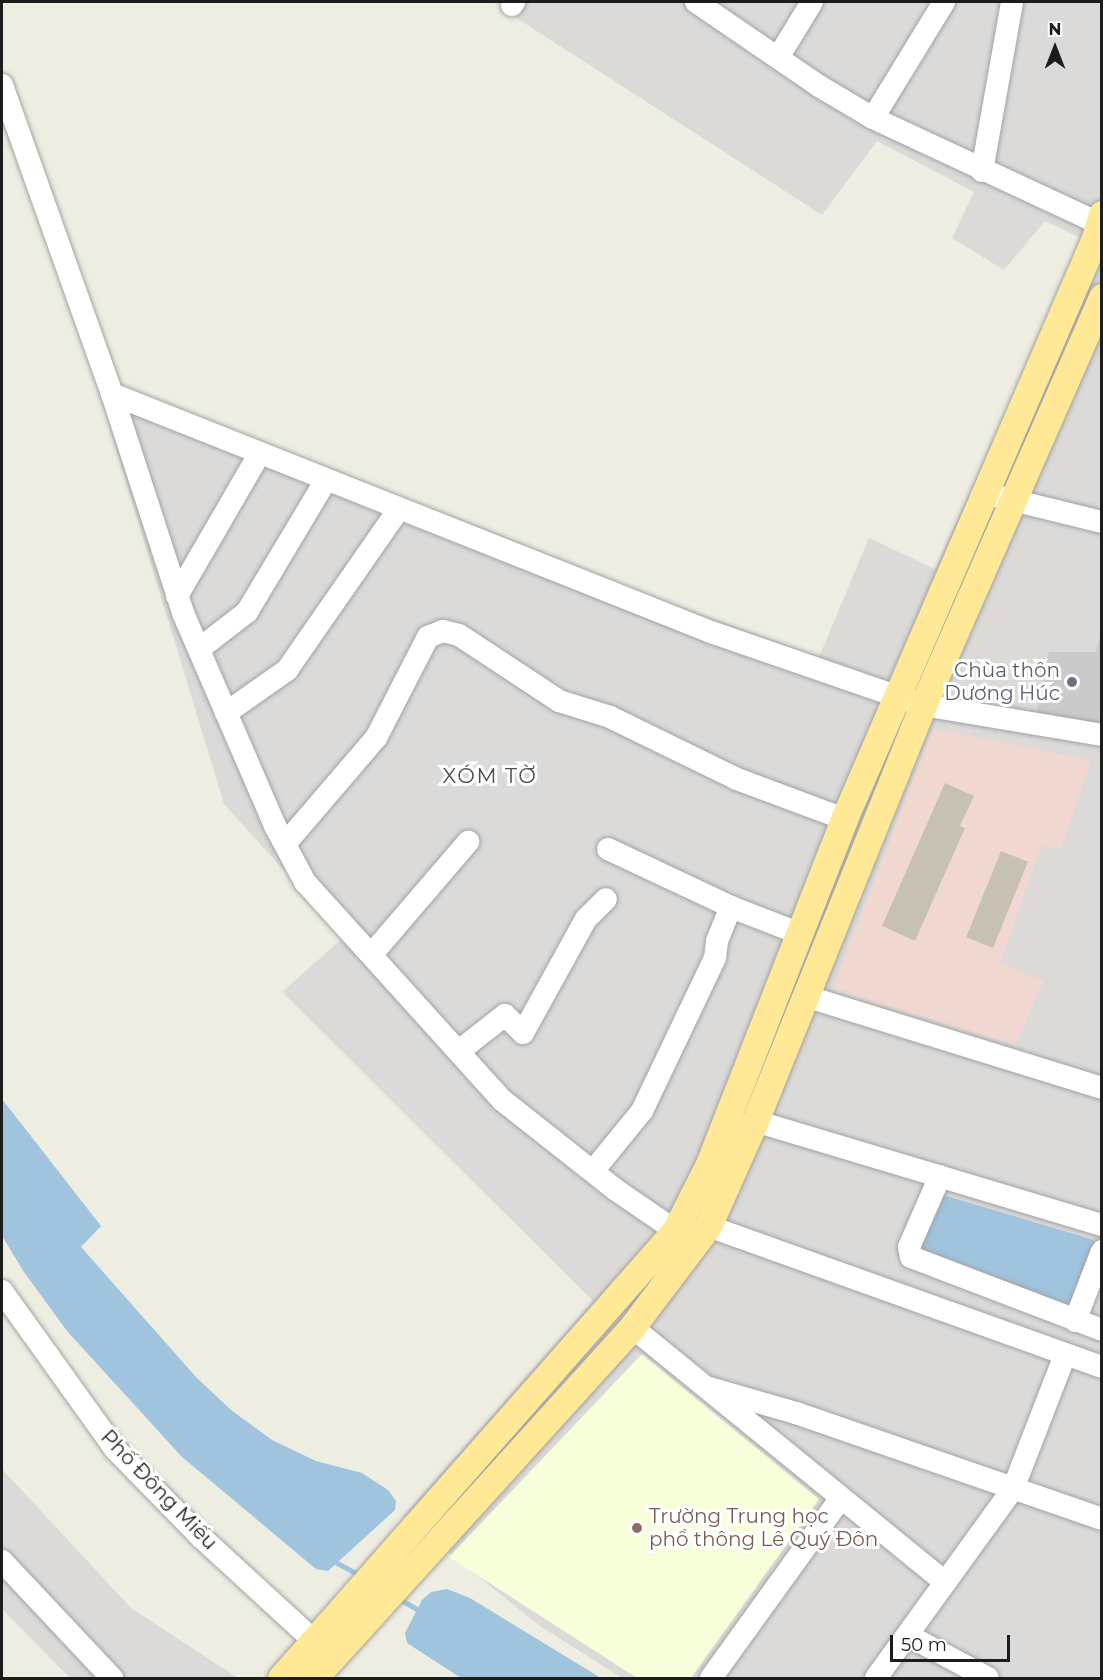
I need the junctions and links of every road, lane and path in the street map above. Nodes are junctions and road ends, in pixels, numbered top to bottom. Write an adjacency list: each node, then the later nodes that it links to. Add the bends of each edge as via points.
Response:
1 (696, 2): 5 (street)
2 (812, 2): 5 (street)
3 (944, 2): 7 (street)
4 (1012, 2): 8 (street)
5 (779, 56): 7 (street, via 819,86)
6 (2, 85): 11 (street)
7 (873, 118): 8 (street)
8 (982, 171): 9 (street)
9 (1101, 221): 14 (main road)
10 (1101, 297): 15 (main road)
11 (112, 394): 12 (street); 18 (street)
12 (260, 453): 13 (street); 18 (street)
13 (326, 480): 16 (street); 19 (street, via 247,612)
14 (987, 493): 15 (street); 20 (main road)
15 (1012, 503): 17 (street); 21 (main road)
16 (399, 509): 20 (street, via 711,632); 22 (street, via 287,670)
17 (1101, 522)
18 (177, 596): 19 (street)
19 (198, 649): 22 (street)
20 (896, 696): 21 (street); 24 (main road)
21 (923, 705): 23 (street); 32 (main road)
22 (226, 713): 26 (street)
23 (1101, 735)
24 (844, 819): 26 (street, via 737,779 610,717 559,701 459,635 443,631 428,637 376,738); 30 (main road)
25 (468, 842): 31 (street)
26 (285, 844): 31 (street, via 305,882)
27 (608, 849): 29 (street)
28 (606, 899): 33 (street, via 586,919 523,1033 505,1015)
29 (731, 907): 30 (street); 36 (street, via 715,958 642,1112)
30 (798, 933): 39 (main road, via 709,1164)
31 (372, 954): 33 (street)
32 (805, 996): 34 (street); 35 (main road)
33 (459, 1051): 36 (street, via 502,1100)
34 (1101, 1088)
35 (755, 1121): 37 (street); 39 (main road)
36 (593, 1172): 39 (street)
37 (940, 1176): 38 (street); 42 (street, via 909,1247 911,1257)
38 (1101, 1225)
39 (693, 1234): 43 (main road); 45 (street); 48 (main road)
40 (1101, 1251): 42 (street)
41 (2, 1291): 55 (street, Phố Đông Miếu, via 115,1449 201,1537)
42 (1075, 1321): 44 (street)
43 (632, 1327): 47 (street); 48 (main road)
44 (1101, 1330)
45 (1065, 1355): 46 (street); 49 (street)
46 (1101, 1367)
47 (706, 1387): 49 (street, via 796,1413); 50 (street)
48 (503, 1448): 55 (main road); 58 (main road)
49 (1012, 1489): 51 (street); 53 (street)
50 (841, 1498): 53 (street); 59 (street)
51 (1101, 1519)
52 (2, 1561): 56 (street)
53 (945, 1582): 54 (street)
54 (909, 1636): 60 (street); 61 (street)
55 (315, 1642): 57 (main road)
56 (112, 1678)
57 (281, 1678)
58 (314, 1678)
59 (712, 1678)
60 (876, 1678)
61 (988, 1678)

